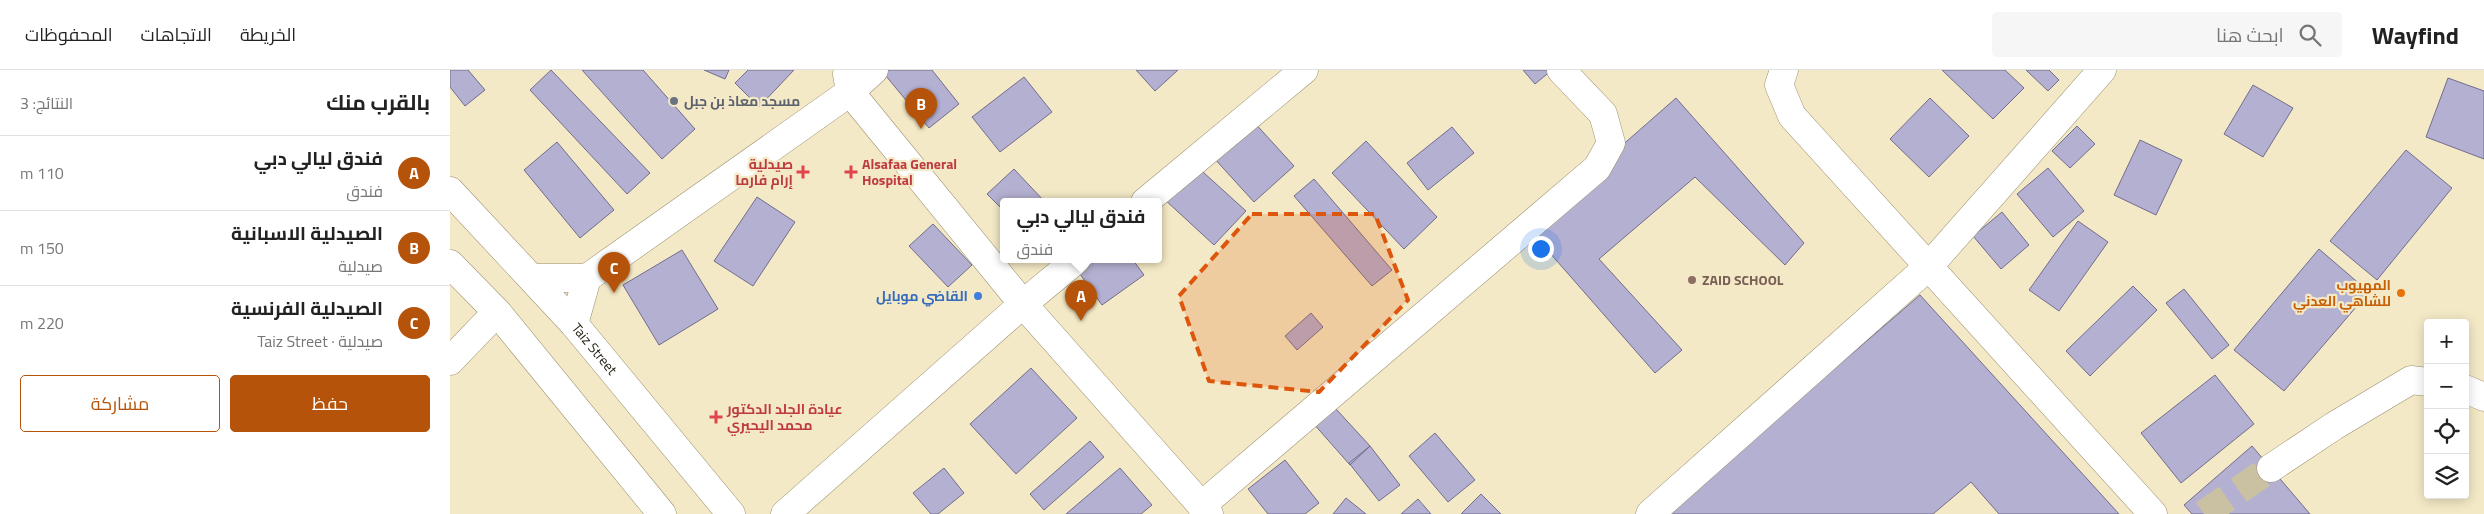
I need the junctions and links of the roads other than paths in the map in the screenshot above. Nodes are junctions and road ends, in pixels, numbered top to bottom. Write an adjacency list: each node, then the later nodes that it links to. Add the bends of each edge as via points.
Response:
1 (874, 70): 6 (main road)
2 (1304, 70): 8 (main road)
3 (1561, 70): 22 (main road, via 1603,114 1611,143 1597,168)
4 (1784, 70): 11 (main road, via 1779,85 1792,116)
5 (2102, 70): 11 (main road)
6 (848, 81): 13 (main road); 14 (main road)
7 (450, 191): 12 (main road, Taiz Street)
8 (1150, 198)
9 (1072, 263): 14 (main road)
10 (450, 264): 15 (main road)
11 (1929, 266): 26 (main road); 27 (main road)
12 (534, 278): 13 (main road); 16 (main road, Taiz Street)
13 (587, 278): 16 (main road)
14 (1023, 304): 22 (main road); 25 (main road)
15 (497, 312): 17 (main road); 23 (main road)
16 (574, 324): 24 (main road, Taiz Street)
17 (450, 361)
18 (2424, 382): 21 (main road, via 2412,380)
19 (2469, 391): 20 (main road)
20 (2484, 397)
21 (2271, 468)
22 (1205, 510)
23 (662, 514)
24 (731, 514)
25 (785, 514)
26 (1650, 514)
27 (2153, 514)

